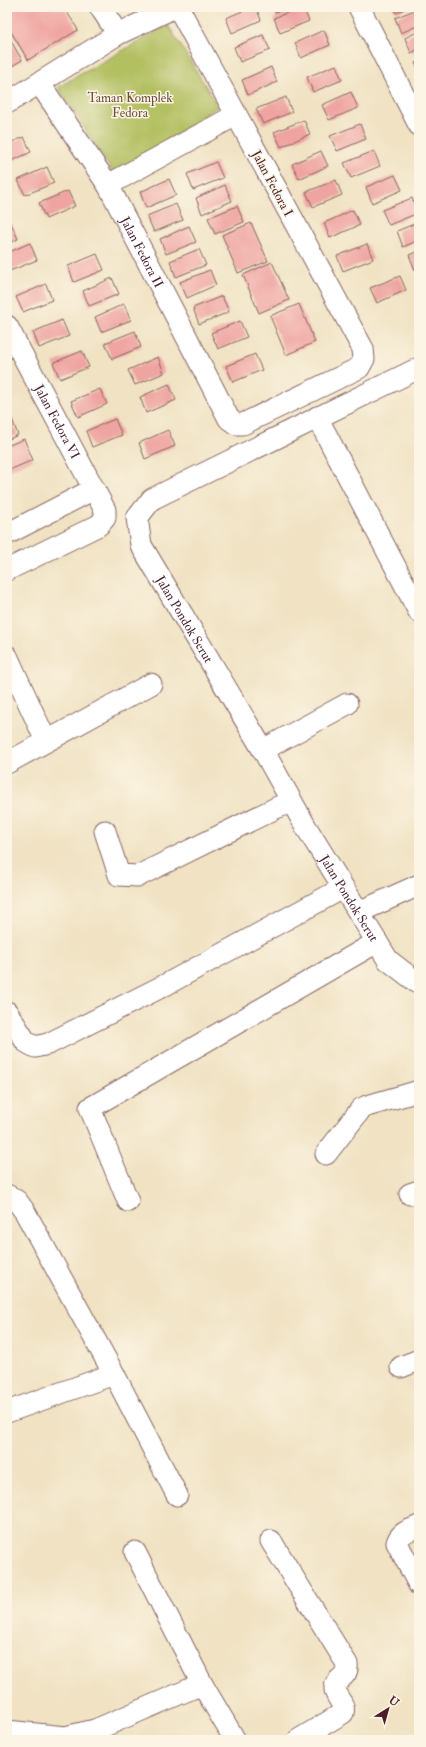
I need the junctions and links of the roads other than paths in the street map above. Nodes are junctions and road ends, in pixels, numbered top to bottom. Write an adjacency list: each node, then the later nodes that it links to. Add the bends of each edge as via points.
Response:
1 (100, 7): 5 (street)
2 (175, 7): 5 (street)
3 (178, 7): 8 (street, Jalan Fedora I)
4 (359, 7): 9 (street)
5 (118, 34): 6 (street)
6 (40, 84): 7 (street); 10 (street, Jalan Fedora II)
7 (7, 103)
8 (236, 115): 10 (street); 14 (street, Jalan Fedora I, via 363,349 364,359 359,368 243,424)
9 (419, 125)
10 (108, 186): 14 (street, Jalan Fedora II, via 229,419)
11 (7, 326): 15 (street, Jalan Fedora VI)
12 (419, 368): 13 (street, Jalan Pondok Serut)
13 (317, 417): 18 (street); 23 (street, Jalan Pondok Serut, via 152,499 137,518 141,545)
14 (236, 424)
15 (94, 489): 16 (street); 17 (street, Jalan Fedora VI, via 105,510 105,518 99,525)
16 (7, 534)
17 (7, 570)
18 (419, 612)
19 (7, 656): 22 (street)
20 (151, 684): 22 (street)
21 (347, 704): 23 (street)
22 (46, 741): 24 (street)
23 (263, 750): 25 (street, Jalan Pondok Serut)
24 (7, 763)
25 (292, 802): 26 (street, via 138,876 119,875); 28 (street, Jalan Pondok Serut)
26 (105, 831)
27 (419, 885): 29 (street)
28 (344, 888): 29 (street, Jalan Pondok Serut); 32 (street, via 167,984 48,1044 34,1047 26,1042)
29 (359, 912): 30 (street, Jalan Pondok Serut)
30 (377, 942): 31 (street, Jalan Pondok Serut, via 388,960); 36 (street, via 90,1108)
31 (419, 984)
32 (7, 1012)
33 (419, 1091): 34 (street, via 361,1109)
34 (326, 1154)
35 (7, 1195): 37 (street, via 25,1212)
36 (128, 1201)
37 (114, 1374): 38 (street); 39 (street)
38 (7, 1412)
39 (178, 1495)
40 (419, 1526): 43 (street, via 402,1534 397,1543)
41 (271, 1541): 47 (street, via 347,1664 348,1670 337,1682 335,1691 343,1705 343,1713)
42 (135, 1552): 44 (street)
43 (417, 1579)
44 (202, 1684): 45 (street, via 88,1732 66,1737); 46 (street)
45 (7, 1731)
46 (235, 1740)
47 (298, 1740)

